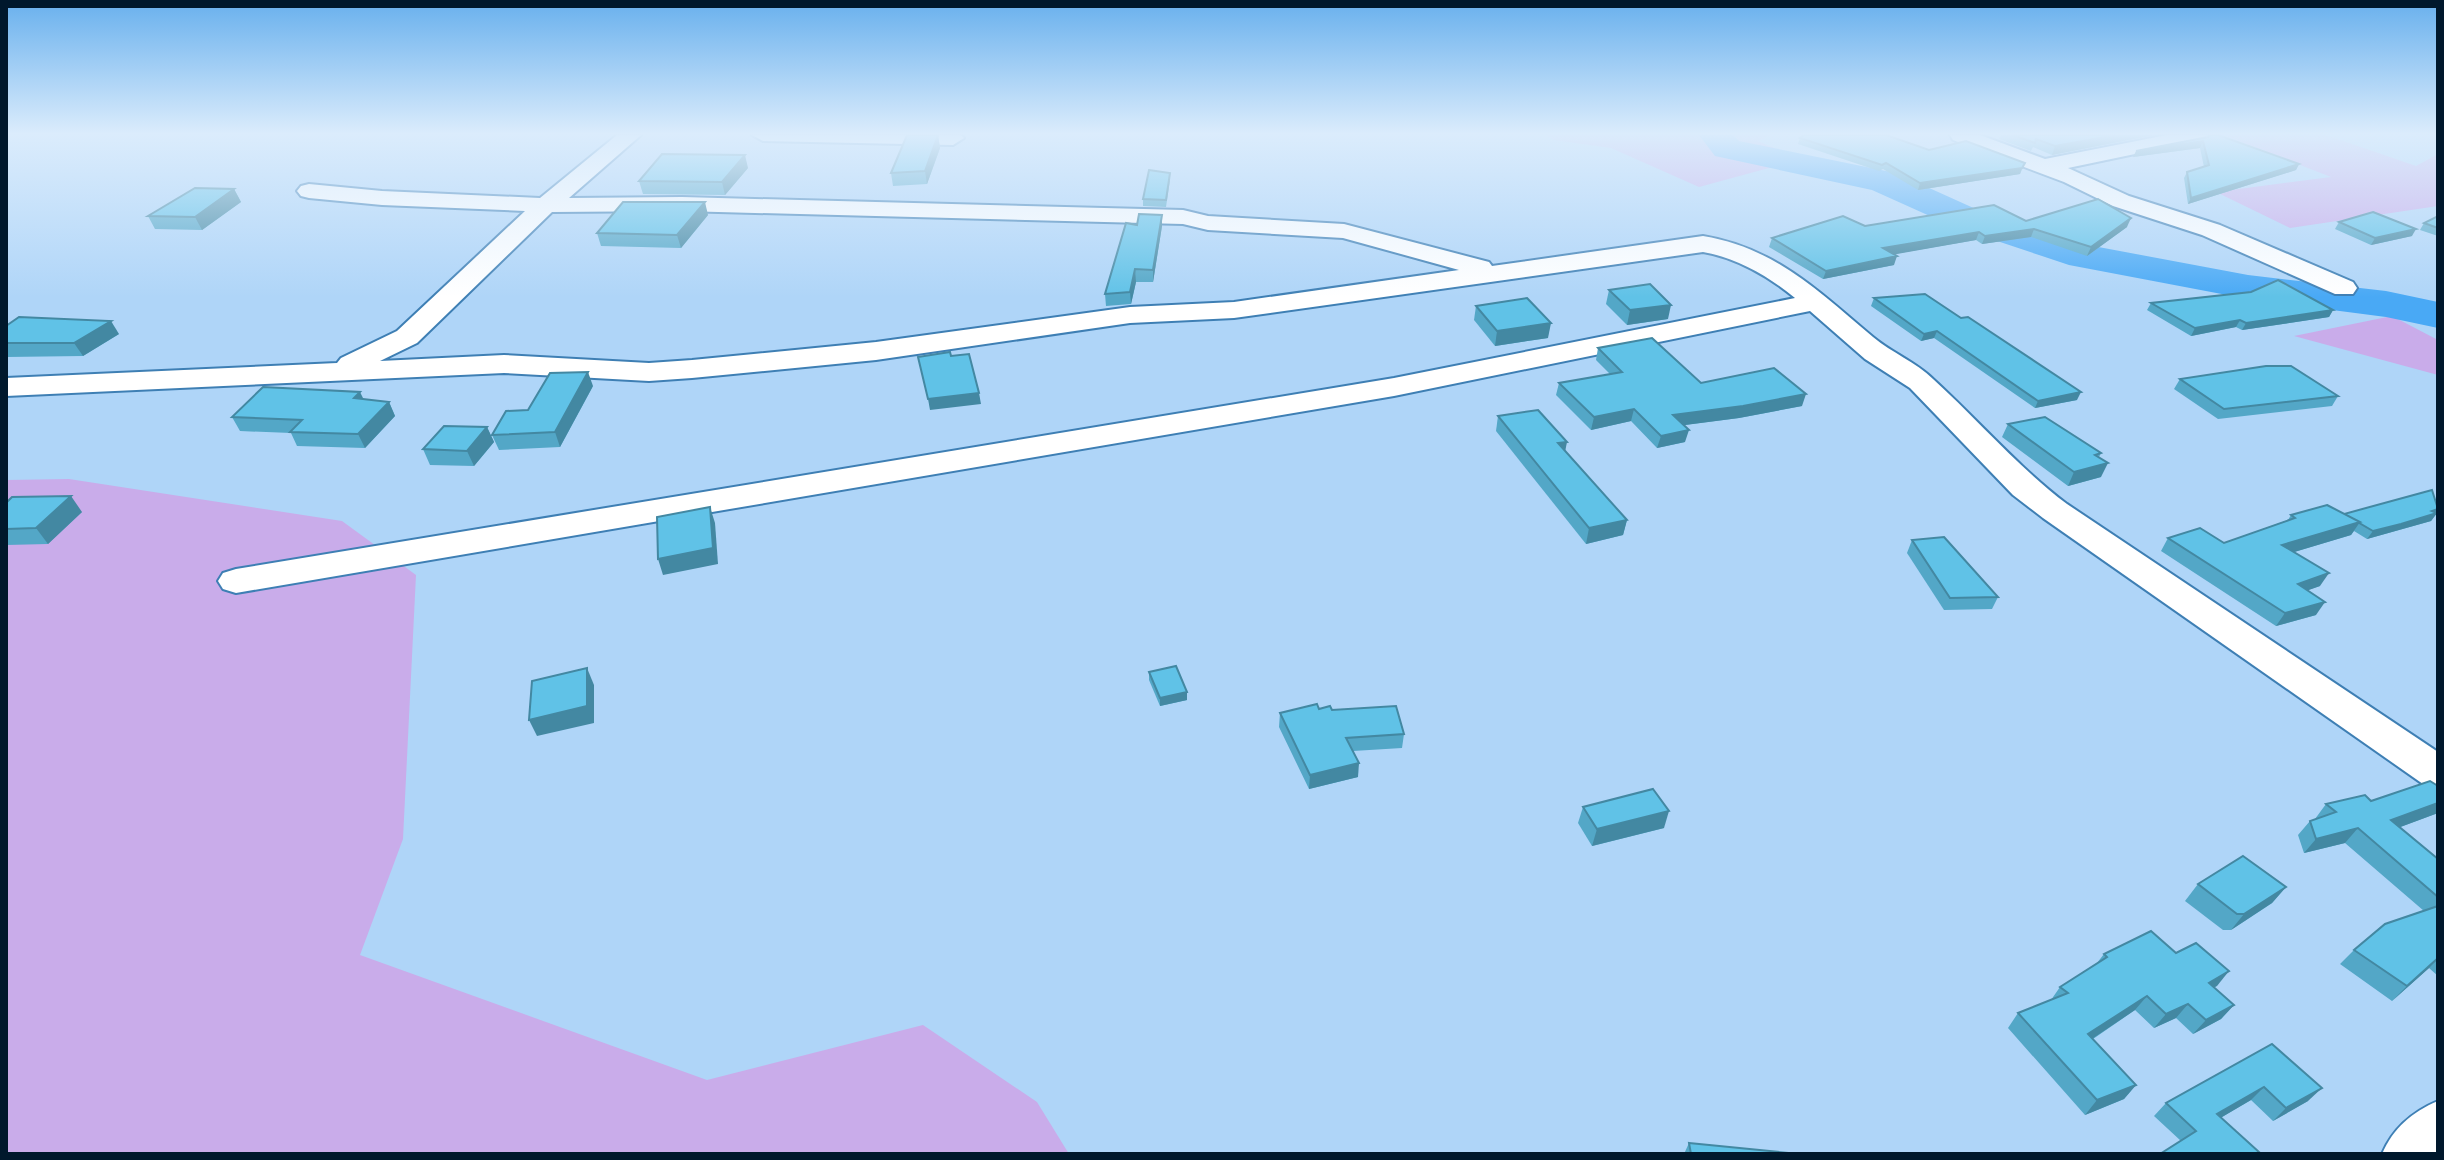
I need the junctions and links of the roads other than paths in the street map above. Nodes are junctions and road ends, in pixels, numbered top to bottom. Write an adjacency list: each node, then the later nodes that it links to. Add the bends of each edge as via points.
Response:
1 (565, 189): 4 (street)
2 (2095, 189): 6 (street, via 2211,230)
3 (309, 191): 4 (street)
4 (546, 205): 5 (street, via 1183,217 1344,231); 8 (street, via 407,337)
5 (1494, 272): 7 (street, via 1703,244 1722,247 1785,276); 8 (street, via 1234,310 1130,315 876,351 692,369 649,372 504,364)
6 (2344, 288)
7 (1816, 302): 10 (street, via 1394,387); 11 (street, via 1875,353 1920,382 2025,488 2055,511)
8 (323, 373): 9 (street)
9 (6, 387)
10 (236, 581)
11 (2438, 773)
12 (2438, 1127): 13 (street)
13 (2409, 1154)

